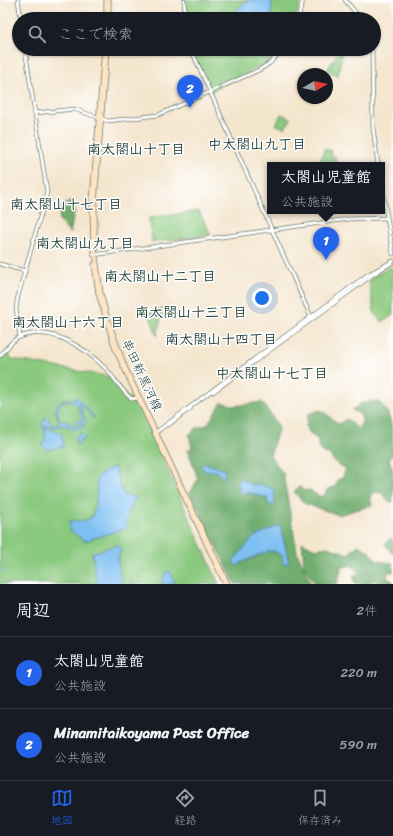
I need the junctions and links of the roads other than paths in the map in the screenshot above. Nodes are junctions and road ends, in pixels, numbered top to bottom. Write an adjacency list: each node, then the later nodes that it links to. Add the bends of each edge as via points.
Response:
1 (18, 0): 6 (street)
2 (107, 0): 7 (main road)
3 (184, 0): 8 (street)
4 (303, 0): 9 (street)
5 (345, 0): 10 (street)
6 (20, 12)
7 (107, 12)
8 (185, 12)
9 (300, 12)
10 (355, 12)
11 (26, 56): 17 (street)
12 (105, 56): 18 (main road, 串田新黒河線)
13 (194, 56): 16 (street)
14 (276, 56): 16 (street, via 259,70)
15 (372, 56): 19 (street, via 373,128)
16 (210, 93): 18 (street, via 158,115 108,121); 22 (street)
17 (35, 113): 18 (street, via 74,109); 27 (street, via 47,195)
18 (100, 118): 24 (main road, 串田新黒河線)
19 (378, 162)
20 (385, 205): 21 (street)
21 (387, 218): 22 (street, via 349,219); 23 (street)
22 (272, 230): 24 (street); 28 (street)
23 (393, 254)
24 (94, 255): 31 (main road, 串田新黒河線, via 98,293 106,322 115,350); 32 (main road, 串田新黒河線, via 101,293 118,348)
25 (393, 262): 28 (street, via 367,275); 32 (street, via 367,278)
26 (0, 264): 27 (street)
27 (25, 271): 29 (street, via 16,308)
28 (311, 317): 32 (street)
29 (20, 336): 30 (street); 31 (street, via 50,334 68,341 94,358 128,396 132,399)
30 (0, 356)
31 (137, 398): 32 (main road, 串田新黒河線)
32 (156, 433): 33 (main road, 串田新黒河線); 34 (main road, 串田新黒河線)
33 (224, 584)
34 (228, 584)

